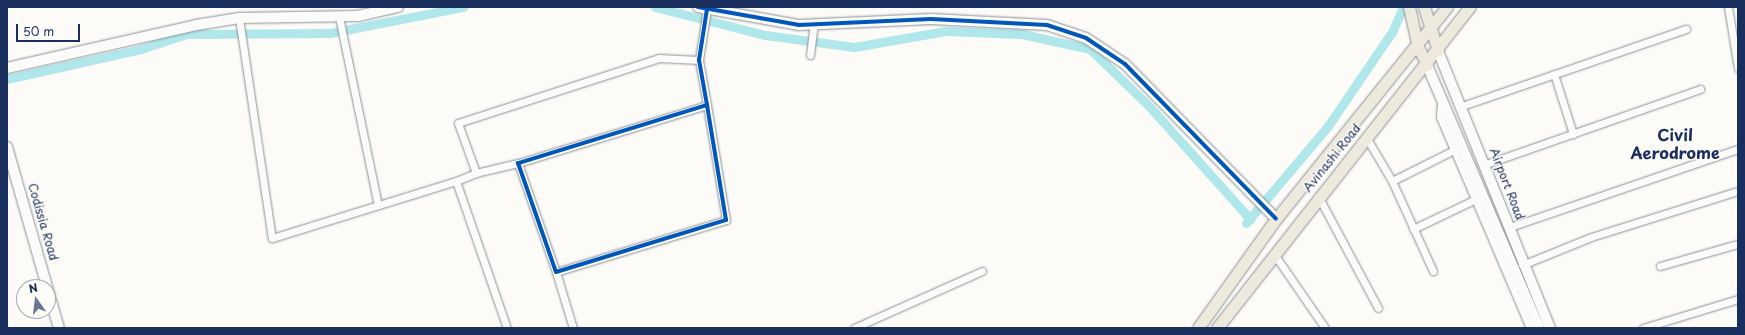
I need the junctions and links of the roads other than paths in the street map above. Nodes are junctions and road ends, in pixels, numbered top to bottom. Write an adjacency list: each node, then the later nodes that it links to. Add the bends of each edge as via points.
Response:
1 (398, 7): 9 (street)
2 (1447, 7): 12 (main road, Avinashi Road)
3 (1470, 7): 15 (main road, Avinashi Road)
4 (1728, 7): 19 (street)
5 (1409, 8): 13 (main road)
6 (703, 9): 10 (street); 16 (street)
7 (1424, 9): 12 (main road)
8 (240, 21): 9 (street); 18 (street); 38 (street, via 272,238)
9 (340, 21): 38 (street)
10 (814, 24): 14 (street); 39 (street, via 931,19 1046,25 1086,38 1124,64)
11 (1686, 29): 20 (street)
12 (1430, 30): 13 (main road, Avinashi Road); 15 (main road)
13 (1418, 48): 17 (main road); 39 (main road, Avinashi Road)
14 (810, 51)
15 (1438, 51): 17 (main road, Avinashi Road); 24 (street, Airport Road)
16 (699, 60): 23 (street); 32 (street, via 659,58 458,123)
17 (1426, 65): 22 (street, Airport Road); 26 (main road, Avinashi Road)
18 (7, 68)
19 (1738, 68)
20 (1554, 74): 24 (street); 25 (street)
21 (1700, 90): 25 (street)
22 (1441, 98): 29 (street, via 1440,117); 59 (street, Airport Road)
23 (706, 105): 30 (street); 46 (street, via 726,220)
24 (1462, 106): 31 (street, Airport Road)
25 (1573, 134): 31 (street)
26 (1366, 137): 34 (street); 36 (main road, Avinashi Road)
27 (7, 147): 51 (street, Codissia Road)
28 (1738, 149): 40 (street)
29 (1454, 150): 34 (street); 37 (street)
30 (518, 163): 32 (street); 46 (street)
31 (1486, 164): 40 (street, Airport Road)
32 (476, 173): 33 (street)
33 (456, 181): 38 (street); 52 (street)
34 (1392, 181): 41 (street)
35 (1738, 191): 44 (street, via 1591,237)
36 (1318, 196): 43 (main road, Avinashi Road); 50 (street)
37 (1476, 199): 41 (street); 58 (street)
38 (378, 205)
39 (1276, 219): 55 (main road, Avinashi Road)
40 (1510, 227): 44 (street, Airport Road)
41 (1413, 229): 48 (street)
42 (1738, 244): 45 (street)
43 (1274, 254): 56 (main road, Avinashi Road); 57 (street)
44 (1522, 265): 60 (street, Airport Road)
45 (1660, 266)
46 (556, 272): 53 (street)
47 (982, 272): 54 (street)
48 (1433, 272)
49 (1738, 299): 61 (street, via 1704,306)
50 (1378, 308)
51 (59, 328)
52 (507, 328)
53 (573, 328)
54 (854, 328)
55 (1198, 328)
56 (1217, 328)
57 (1325, 328)
58 (1530, 328)
59 (1539, 328)
60 (1550, 328)
61 (1643, 328)

